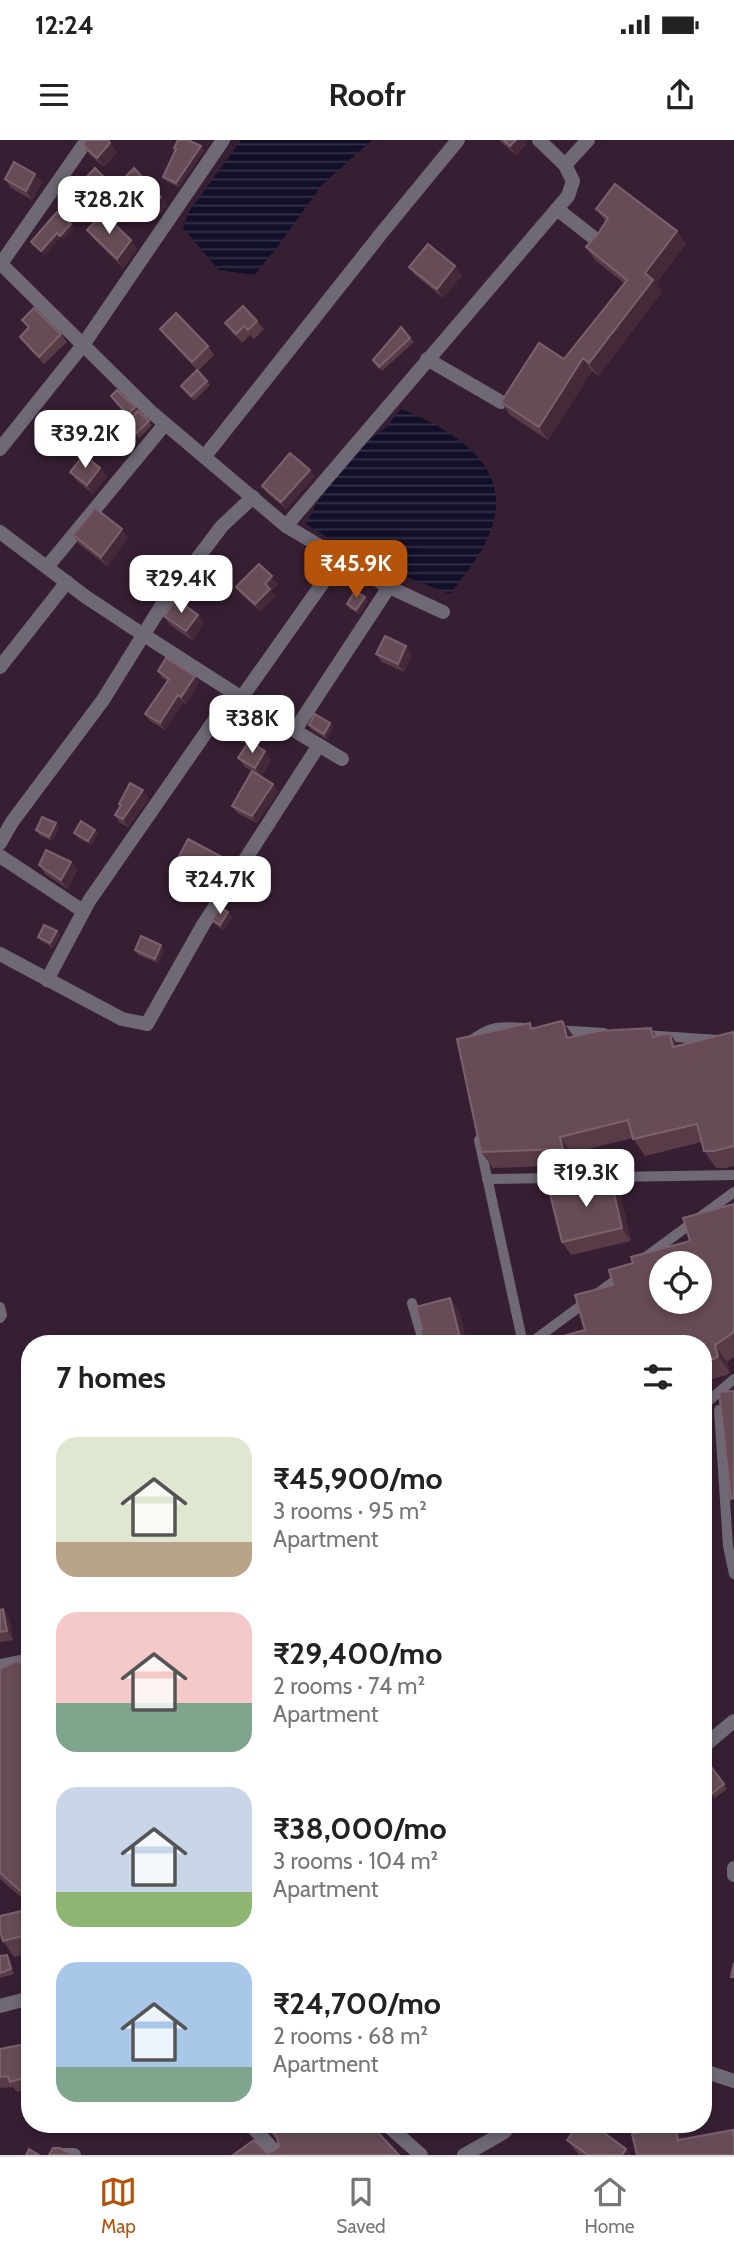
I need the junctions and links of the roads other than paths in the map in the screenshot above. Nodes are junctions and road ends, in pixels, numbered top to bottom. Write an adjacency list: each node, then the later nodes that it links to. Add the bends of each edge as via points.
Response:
1 (87, 140): 9 (street)
2 (223, 140): 10 (street)
3 (458, 140): 15 (street)
4 (539, 140): 6 (street)
5 (588, 140): 6 (street)
6 (565, 165): 7 (street, via 573,181)
7 (557, 208): 8 (street); 11 (street)
8 (599, 242)
9 (0, 264): 10 (street)
10 (82, 345): 13 (street); 14 (street)
11 (427, 359): 12 (street); 17 (street)
12 (502, 402)
13 (165, 424): 15 (street); 20 (street)
14 (0, 449)
15 (205, 456): 16 (street)
16 (253, 497): 17 (street); 24 (street, via 222,526)
17 (286, 526): 19 (street)
18 (0, 532): 20 (street)
19 (341, 557): 22 (street); 26 (street)
20 (47, 567): 21 (street)
21 (68, 582): 24 (street); 25 (street)
22 (389, 587): 23 (street); 27 (street)
23 (443, 612)
24 (144, 635): 26 (street); 30 (street)
25 (0, 667)
26 (238, 695): 27 (street); 32 (street)
27 (295, 730): 28 (street)
28 (319, 745): 29 (street); 34 (street, via 203,925 147,1024 122,1018)
29 (342, 759)
30 (0, 843)
31 (0, 856): 32 (street)
32 (83, 911): 34 (street)
33 (0, 954): 34 (street)
34 (47, 980)
35 (610, 1033): 38 (lane, via 499,1026 478,1034)
36 (637, 1035): 37 (lane)
37 (734, 1041)
38 (461, 1054)
39 (477, 1129): 41 (lane)
40 (734, 1175): 41 (lane)
41 (487, 1179): 49 (lane)
42 (734, 1192): 43 (lane)
43 (639, 1263)
44 (628, 1271): 50 (lane)
45 (412, 1303): 48 (lane)
46 (0, 1307): 47 (lane)
47 (0, 1318)
48 (421, 1335)
49 (521, 1335)
50 (541, 1335)
51 (734, 1379): 52 (lane)
52 (712, 1398)
53 (719, 1410): 54 (lane)
54 (734, 1574)
55 (21, 1660): 56 (lane)
56 (0, 1664)
57 (734, 1721): 58 (street)
58 (712, 1739)
59 (734, 1868): 60 (street)
60 (734, 1875)
61 (21, 2000): 62 (street)
62 (0, 2006)
63 (712, 2074): 64 (street)
64 (734, 2081)
65 (258, 2133): 70 (street)
66 (396, 2133): 71 (street)
67 (503, 2133): 72 (street)
68 (63, 2155): 69 (street)
69 (74, 2155)
70 (278, 2155)
71 (421, 2155)
72 (464, 2155)

